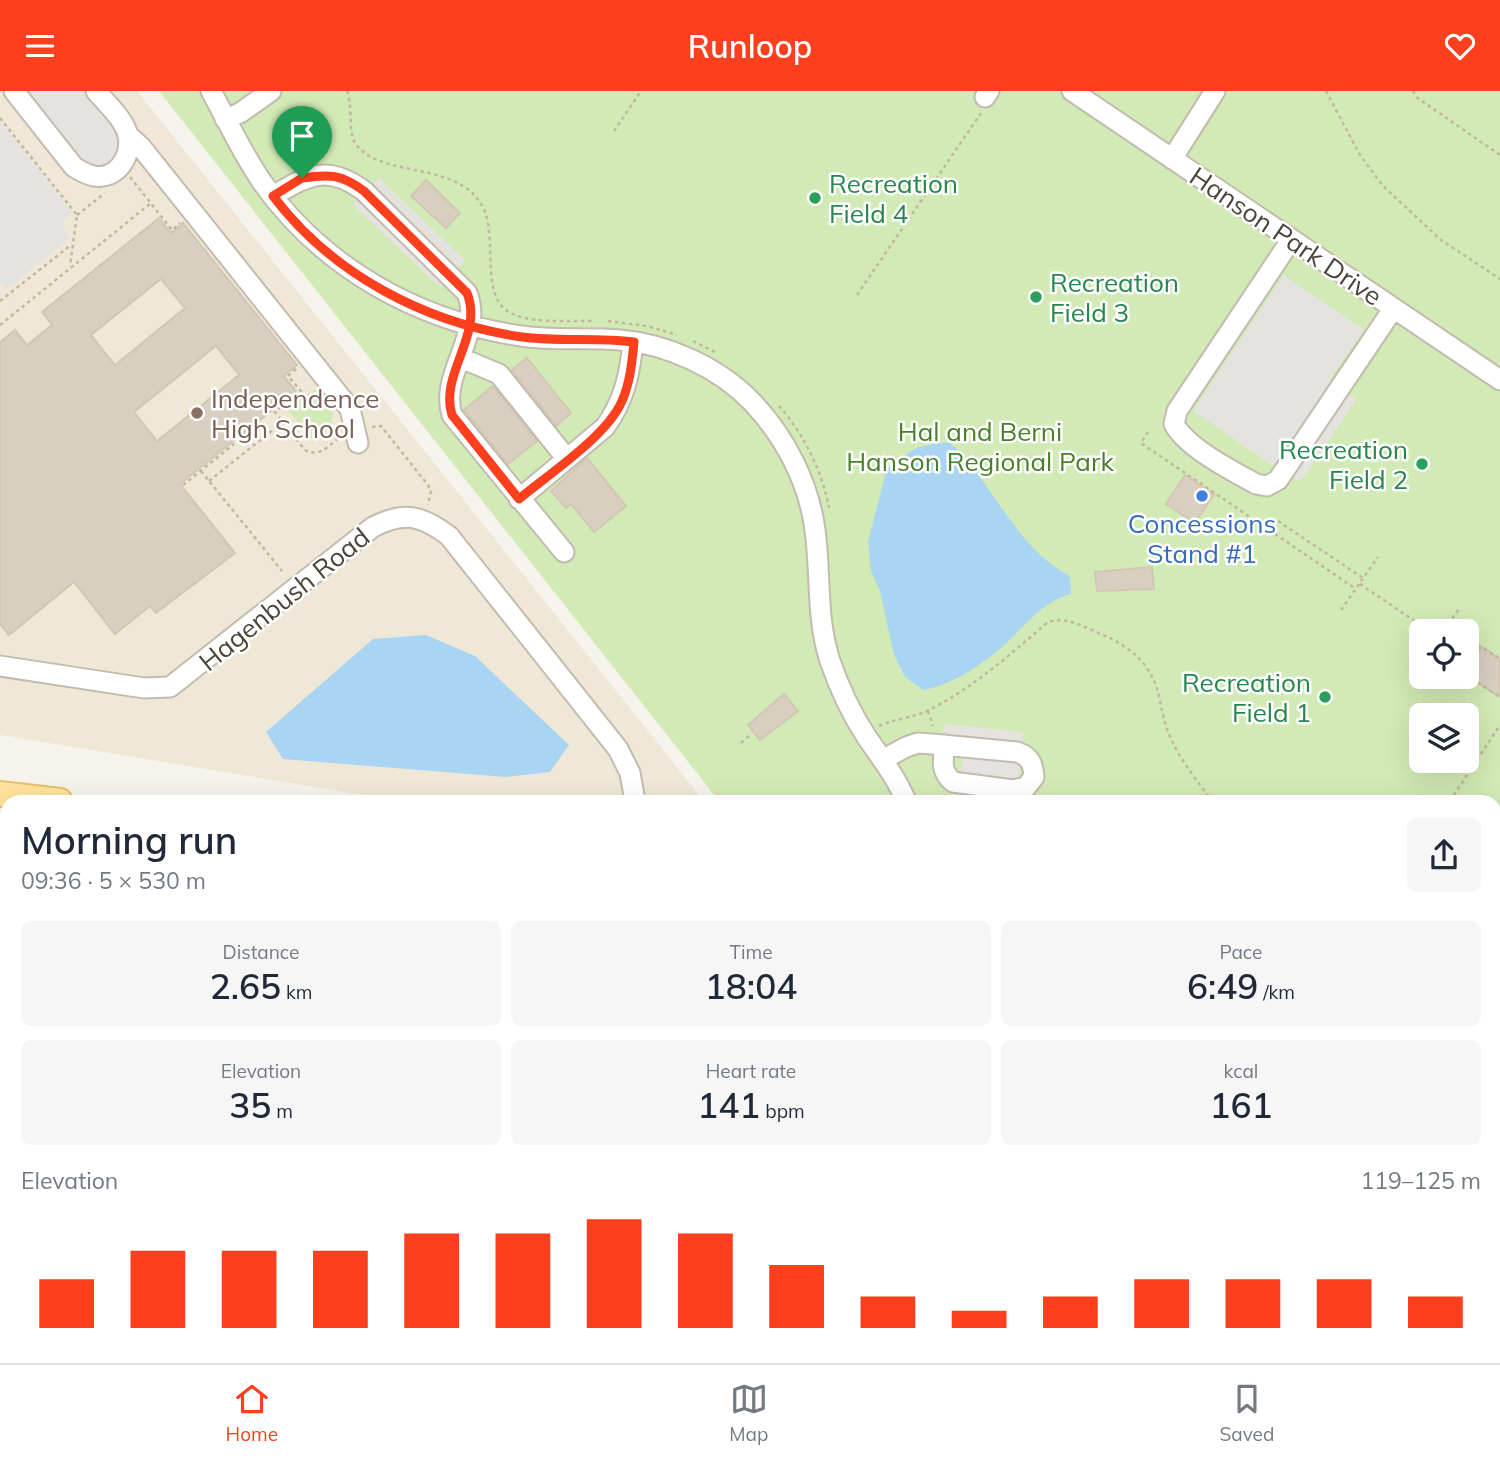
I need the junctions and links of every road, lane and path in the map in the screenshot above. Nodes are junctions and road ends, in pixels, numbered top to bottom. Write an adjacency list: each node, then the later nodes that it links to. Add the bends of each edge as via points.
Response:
1 (14, 91): 15 (street, via 74,167 84,173 103,177 115,171 129,148)
2 (96, 91): 15 (street)
3 (211, 91): 13 (street)
4 (271, 91): 13 (street)
5 (347, 91): 33 (path, via 350,128 354,142 364,151 385,163 449,179 483,205 494,291 503,309 529,319 624,322)
6 (641, 91): 14 (path)
7 (1072, 91): 17 (street, Hanson Park Drive)
8 (1214, 91): 17 (street)
9 (1326, 91): 27 (path, via 1360,155 1384,186 1441,240)
10 (1413, 91): 16 (path)
11 (985, 100): 28 (path)
12 (0, 118): 23 (path)
13 (225, 119): 20 (street)
14 (614, 131)
15 (128, 135): 22 (street)
16 (1500, 155)
17 (1172, 159): 24 (street, Hanson Park Drive)
18 (130, 177): 21 (path)
19 (107, 191): 23 (path)
20 (273, 196): 32 (street, via 313,242 364,280 422,309); 32 (street, via 302,178 349,180 457,280 472,305)
21 (151, 203): 22 (path, via 172,230); 26 (path)
22 (193, 212): 42 (street, via 350,409)
23 (77, 215): 25 (path)
24 (1291, 240): 30 (street, Hanson Park Drive); 30 (street, via 1177,411 1174,424 1191,443 1256,484 1267,486 1279,480)
25 (72, 244): 26 (path); 29 (path)
26 (69, 268): 31 (path)
27 (1500, 279)
28 (856, 295)
29 (0, 301)
30 (1393, 309): 38 (street, Hanson Park Drive)
31 (0, 325)
32 (470, 325): 35 (street, via 522,337); 37 (street)
33 (678, 335)
34 (689, 339): 36 (path)
35 (634, 342): 44 (street, via 622,401 605,427); 72 (street, via 715,372 753,403 784,446 801,475 812,511 818,606 829,658 854,715)
36 (716, 352)
37 (461, 358): 44 (street, via 499,374); 48 (street, via 450,387 452,415)
38 (1500, 380)
39 (777, 403): 49 (path, via 797,427 813,459)
40 (283, 422): 46 (path)
41 (1148, 432): 56 (path, via 1141,443)
42 (358, 443)
43 (234, 444): 45 (path)
44 (567, 459): 48 (street)
45 (201, 471): 46 (path); 47 (path)
46 (209, 481): 53 (path)
47 (183, 485)
48 (519, 499): 51 (street)
49 (830, 512)
50 (1278, 521): 54 (path)
51 (564, 552)
52 (1378, 557): 54 (path)
53 (282, 571)
54 (1363, 578): 55 (path)
55 (1360, 584): 56 (path); 59 (path)
56 (1356, 589): 58 (path)
57 (1459, 609): 60 (path)
58 (1341, 610)
59 (1412, 619)
60 (1452, 619)
61 (1481, 646): 62 (path); 63 (path)
62 (1479, 649)
63 (1500, 659)
64 (0, 666): 73 (street, Hagenbush Road, via 144,688 170,687 373,527 403,516 418,518 449,536 618,749)
65 (1479, 683): 66 (path)
66 (1500, 697)
67 (1500, 725): 76 (path)
68 (877, 728): 75 (path, via 928,711 985,677 1048,622 1069,621 1116,641 1142,660 1153,675 1163,722 1174,746)
69 (751, 734): 70 (path)
70 (741, 743)
71 (945, 745): 72 (street, via 918,743)
72 (884, 759): 74 (street)
73 (634, 795)
74 (903, 795)
75 (1208, 795)
76 (1454, 795)

